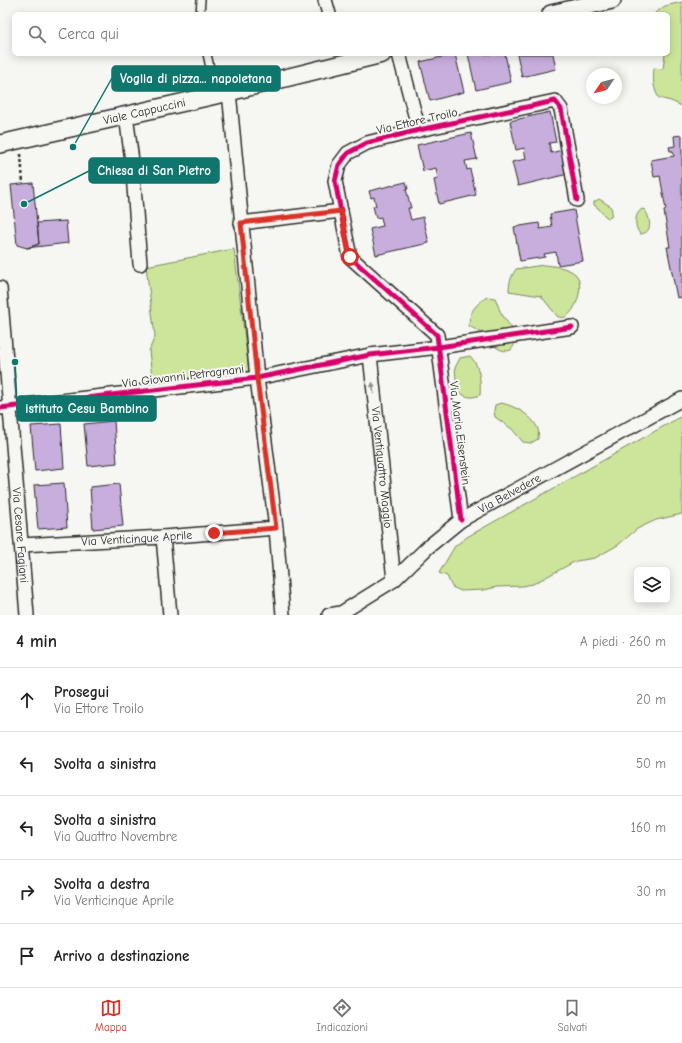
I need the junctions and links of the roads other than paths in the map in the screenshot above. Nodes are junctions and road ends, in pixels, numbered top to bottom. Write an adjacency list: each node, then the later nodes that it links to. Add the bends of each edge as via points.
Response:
1 (201, 0): 4 (lane)
2 (325, 0): 5 (street)
3 (610, 0): 6 (street)
4 (200, 12)
5 (328, 12)
6 (559, 12)
7 (208, 56): 11 (lane)
8 (365, 56): 10 (street, Viale Cappuccini)
9 (400, 56): 13 (street, Via Ettore Troilo)
10 (340, 59): 11 (street, Viale Cappuccini)
11 (223, 93): 12 (street, Viale Cappuccini); 17 (street)
12 (126, 115): 14 (street, Viale Cappuccini); 18 (street)
13 (419, 130): 15 (street, Via Ettore Troilo, via 555,101 561,109); 16 (street, Via Ettore Troilo, via 367,143 348,154 339,165 335,181)
14 (0, 144)
15 (577, 200)
16 (341, 211): 17 (street); 21 (street, Via Ettore Troilo, via 350,257 437,335)
17 (241, 223): 23 (street)
18 (140, 264)
19 (0, 288): 25 (street, Via Cesare Fagiani)
20 (572, 327): 21 (street, Via Giovanni Petragnani)
21 (439, 347): 22 (street, Via Giovanni Petragnani); 26 (street, Via Maria Eisenstein)
22 (370, 355): 23 (street, Via Giovanni Petragnani); 30 (street, Via Ventiquattro Maggio, one-way to 22)
23 (257, 378): 25 (street, Via Giovanni Petragnani); 27 (street)
24 (682, 399): 26 (street, Via Belvedere)
25 (5, 407): 29 (street, Via Cesare Fagiani)
26 (461, 520): 30 (street, Via Belvedere, via 428,546)
27 (276, 528): 28 (street, Via Venticinque Aprile); 33 (street)
28 (163, 537): 29 (street, Via Venticinque Aprile); 32 (street)
29 (22, 545): 31 (street, Via Cesare Fagiani)
30 (394, 580): 34 (street, Via Belvedere, via 341,613)
31 (27, 615)
32 (170, 615)
33 (283, 615)
34 (329, 615)

